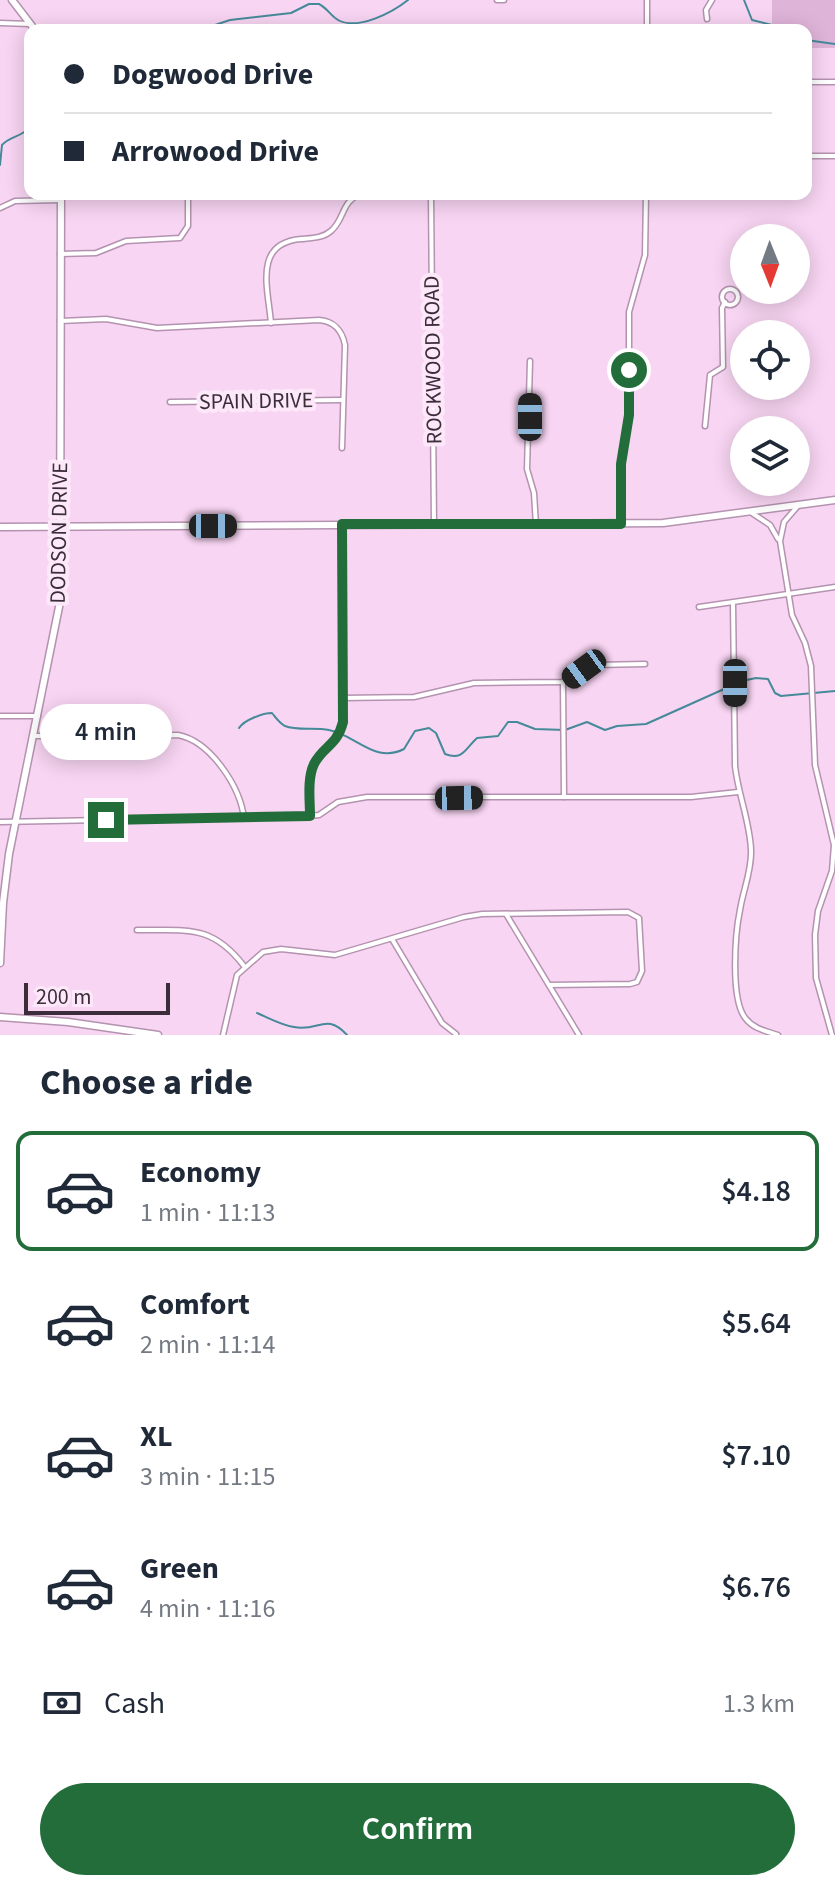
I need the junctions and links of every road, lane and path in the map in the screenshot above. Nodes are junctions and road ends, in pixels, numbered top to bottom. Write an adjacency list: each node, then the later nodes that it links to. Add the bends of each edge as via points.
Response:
1 (12, 0): 8 (street)
2 (497, 0): 3 (street)
3 (504, 0)
4 (647, 0): 9 (street)
5 (712, 0): 6 (street)
6 (707, 19)
7 (0, 23): 10 (street)
8 (31, 24)
9 (647, 24)
10 (24, 26)
11 (812, 82): 12 (street)
12 (835, 82)
13 (812, 156): 14 (street)
14 (835, 156)
15 (26, 200): 21 (street)
16 (61, 200): 22 (street, DODSON DRIVE)
17 (188, 200): 22 (street, via 188,226 180,238 126,241 96,253)
18 (352, 200): 25 (street, via 328,234 287,240 274,248 267,264)
19 (431, 200): 36 (street, ROCKWOOD ROAD)
20 (646, 200): 35 (street, via 645,255 629,312)
21 (0, 208)
22 (60, 254): 24 (street, DODSON DRIVE)
23 (725, 302): 23 (street, via 736,303 739,295 729,289 722,298); 29 (street, via 723,367 710,375)
24 (60, 321): 25 (street, via 106,319 157,328); 39 (street, DODSON DRIVE)
25 (271, 323): 27 (street, via 319,320 339,330 345,345)
26 (530, 361): 37 (street, via 527,469)
27 (342, 400): 28 (street, SPAIN DRIVE); 30 (street)
28 (170, 402)
29 (705, 426)
30 (342, 448)
31 (835, 500): 32 (street)
32 (799, 505): 33 (street); 40 (street, via 784,522)
33 (752, 513): 35 (street); 40 (street, via 770,525)
34 (342, 524): 36 (street); 39 (street); 47 (street)
35 (621, 524): 37 (street)
36 (434, 525): 37 (street)
37 (536, 525)
38 (0, 527): 39 (street)
39 (62, 527): 49 (street, DODSON DRIVE, via 60,602)
40 (780, 541): 42 (street)
41 (835, 587): 42 (street)
42 (788, 594): 43 (street); 69 (street, via 811,666 815,765 834,845 815,935 816,978)
43 (733, 603): 44 (street); 51 (street)
44 (699, 607)
45 (645, 664): 46 (street, via 595,665)
46 (563, 682): 47 (street, via 474,683 414,697); 52 (street)
47 (343, 698): 53 (street, via 339,734 312,770)
48 (0, 716): 49 (street)
49 (39, 716): 50 (street, DODSON DRIVE)
50 (35, 736): 54 (street, via 190,737 204,746 236,788); 56 (street, DODSON DRIVE)
51 (738, 792): 52 (street); 68 (street, via 751,852 737,927 737,997 753,1026)
52 (564, 797): 53 (street, via 353,798)
53 (310, 816): 54 (street)
54 (244, 818): 56 (street)
55 (0, 822): 56 (street)
56 (16, 822): 60 (street, DODSON DRIVE, via 5,880)
57 (506, 914): 59 (street, via 464,917); 62 (street); 62 (street, via 628,912 639,918 642,971 637,982)
58 (137, 930): 61 (street, via 206,934 227,946)
59 (392, 939): 61 (street, via 335,955 270,949); 64 (street, via 442,1023)
60 (0, 963)
61 (244, 966): 66 (street, via 232,985)
62 (549, 985): 67 (street)
63 (0, 1017): 65 (street)
64 (456, 1034)
65 (158, 1035)
66 (223, 1035)
67 (579, 1035)
68 (778, 1035)
69 (832, 1035)

